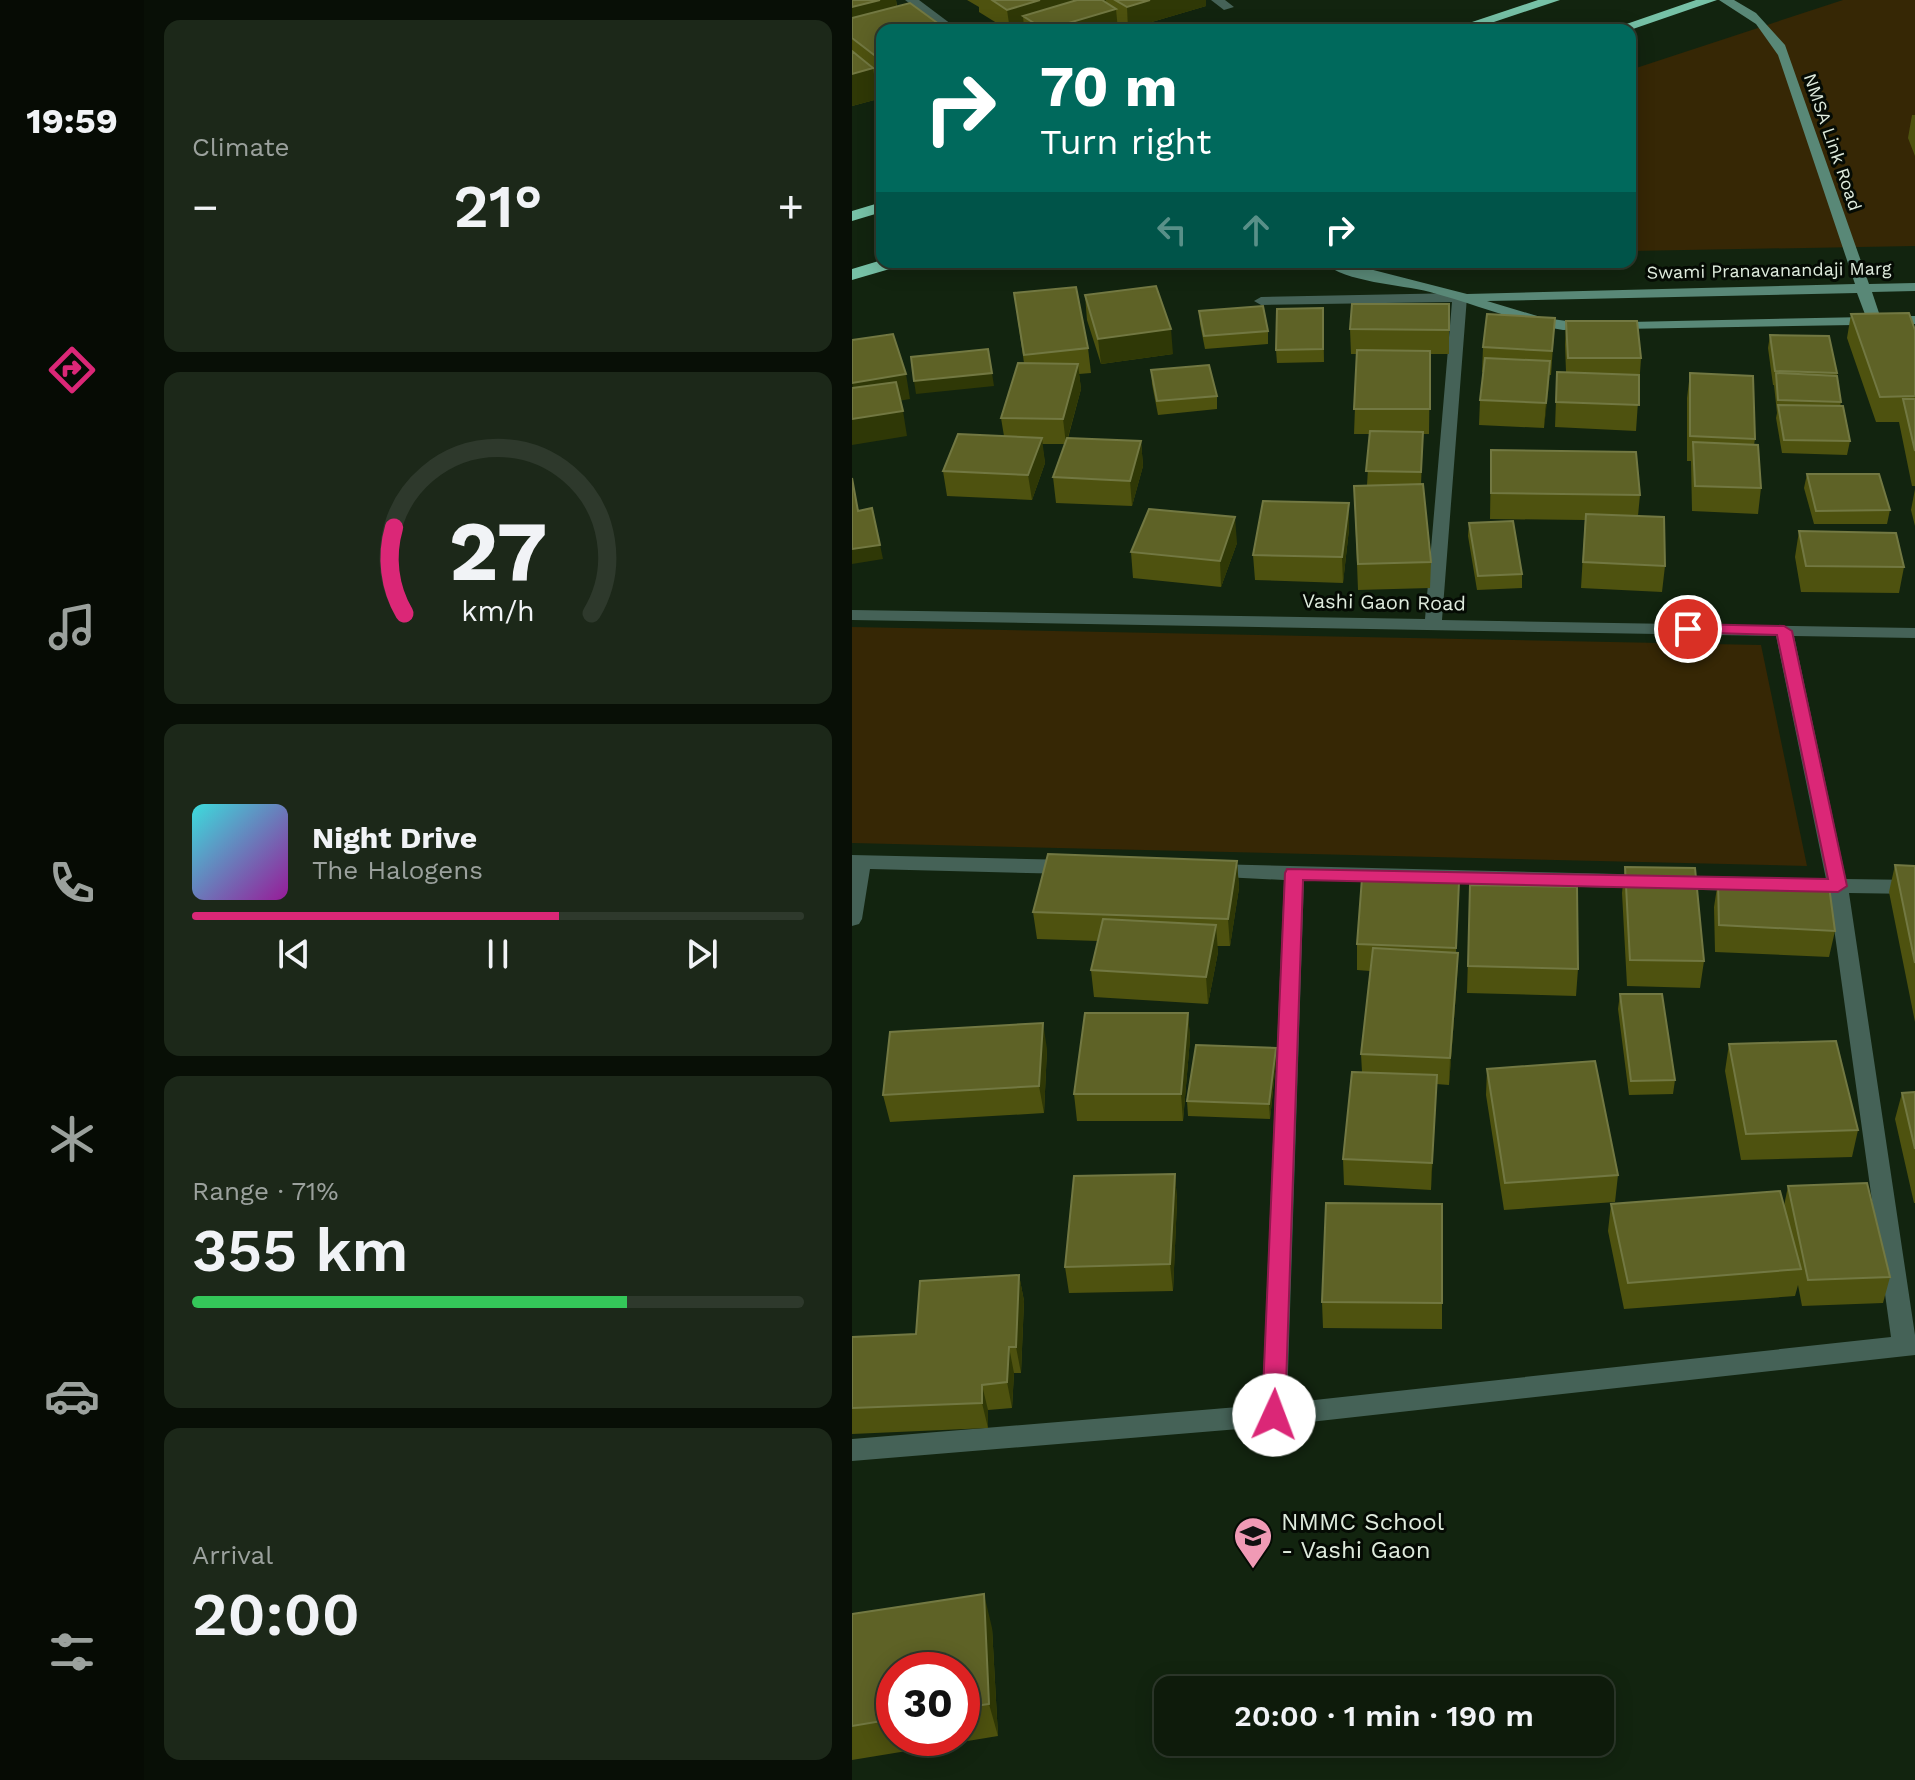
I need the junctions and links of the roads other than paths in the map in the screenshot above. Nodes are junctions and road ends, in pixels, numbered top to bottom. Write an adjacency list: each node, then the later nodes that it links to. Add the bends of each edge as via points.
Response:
1 (911, 0): 5 (street)
2 (1553, 0): 6 (highway)
3 (1710, 0): 7 (highway)
4 (1725, 0): 14 (street, NMSA Link Road, via 1759,19 1775,36)
5 (945, 24)
6 (1475, 24)
7 (1635, 24)
8 (876, 209): 9 (highway)
9 (852, 216)
10 (876, 268): 12 (highway)
11 (1346, 268): 15 (street)
12 (852, 275)
13 (1915, 287): 14 (street, Swami Pranavanandaji Marg)
14 (1863, 288): 15 (street, Swami Pranavanandaji Marg); 17 (street, NMSA Link Road)
15 (1460, 297): 16 (street); 17 (street, via 1520,319 1564,327); 20 (street)
16 (1261, 301)
17 (1874, 320): 18 (street)
18 (1915, 320)
19 (852, 615): 20 (street, Vashi Gaon Road)
20 (1433, 624): 21 (street, Vashi Gaon Road)
21 (1784, 631): 22 (street, Vashi Gaon Road); 27 (street)
22 (1915, 633)
23 (856, 862): 24 (street); 29 (street)
24 (1093, 868)
25 (1185, 870): 26 (street)
26 (1294, 873): 27 (street); 31 (street)
27 (1838, 886): 28 (street); 30 (street)
28 (1915, 887)
29 (852, 919)
30 (1910, 1346): 31 (street)
31 (1274, 1415): 32 (street)
32 (852, 1450)

